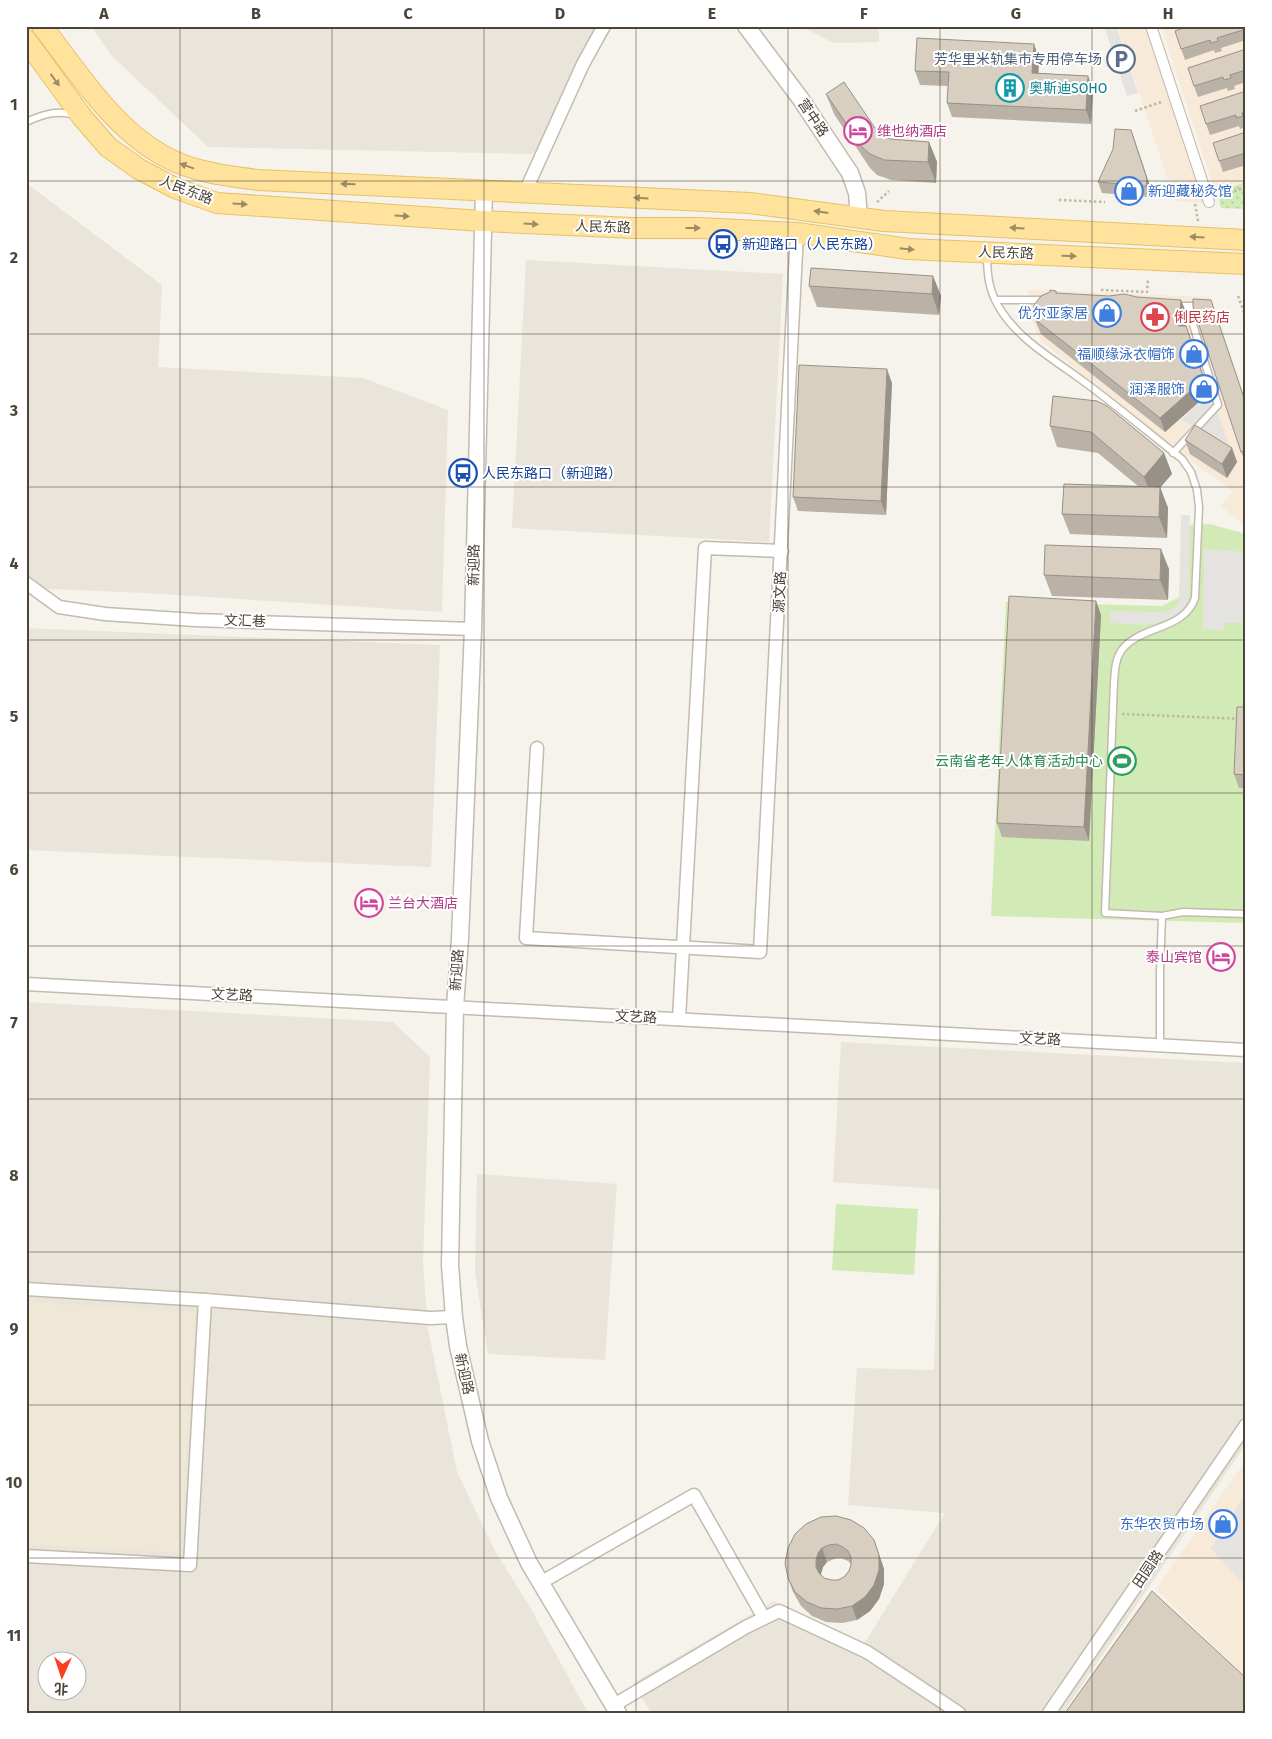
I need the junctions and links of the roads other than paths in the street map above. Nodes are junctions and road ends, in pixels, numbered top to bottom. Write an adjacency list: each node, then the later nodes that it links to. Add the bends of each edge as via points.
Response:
1 (42, 26): 8 (main road, 人民东路, one-way to 1, via 258,180 191,168 162,156 138,139 102,103)
2 (604, 26): 9 (street)
3 (746, 26): 11 (street, 营中路, via 850,173 857,193)
4 (1151, 26): 10 (street)
5 (26, 40): 6 (main road, 人民东路, one-way to 6)
6 (82, 117): 7 (lane, via 59,112); 12 (main road, 人民东路, one-way to 12, via 108,146 138,169 175,188 217,203)
7 (26, 122)
8 (484, 190): 9 (main road, 人民东路); 12 (street, 新迎路)
9 (525, 192): 11 (main road, 人民东路, one-way to 9, via 750,203)
10 (1209, 202)
11 (859, 218): 14 (main road, 人民东路, one-way to 11, via 884,222)
12 (482, 221): 13 (main road, 人民东路, one-way to 13); 23 (street, 新迎路)
13 (798, 232): 15 (main road, 人民东路, one-way to 15, via 908,249); 21 (street, 源文路)
14 (1246, 240)
15 (987, 253): 16 (main road, 人民东路, one-way to 16); 17 (lane, via 987,279)
16 (1246, 264)
17 (996, 300): 18 (lane); 20 (lane, via 1011,324 1029,341)
18 (1049, 300)
19 (1163, 305): 20 (lane, via 1191,306 1191,318 1218,405)
20 (1174, 453): 26 (lane, via 1191,472 1197,490 1195,598 1186,614 1126,645 1116,663 1105,913)
21 (782, 552): 27 (street, via 705,548); 27 (street, 源文路, via 760,952)
22 (26, 583): 23 (street, 文汇巷, via 59,607 106,614)
23 (473, 629): 29 (street, 新迎路)
24 (537, 748): 27 (street, via 526,938)
25 (1246, 914): 26 (lane, via 1183,912)
26 (1162, 916): 31 (lane)
27 (683, 948): 30 (street)
28 (26, 984): 29 (street, 文艺路)
29 (455, 1008): 30 (street, 文艺路); 35 (street, 新迎路, via 450,1247)
30 (679, 1020): 31 (street, 文艺路)
31 (1160, 1046): 32 (street, 文艺路)
32 (1246, 1050)
33 (26, 1290): 34 (street)
34 (205, 1300): 35 (street, via 430,1318); 37 (street, via 190,1565)
35 (454, 1317): 38 (street, 新迎路, via 480,1441 498,1498)
36 (1246, 1425): 42 (street, 田园路)
37 (26, 1556)
38 (540, 1582): 39 (street, via 694,1496); 40 (street, 新迎路)
39 (764, 1618): 40 (street); 41 (street, via 779,1611 867,1652)
40 (616, 1709)
41 (959, 1713)
42 (1049, 1713)

